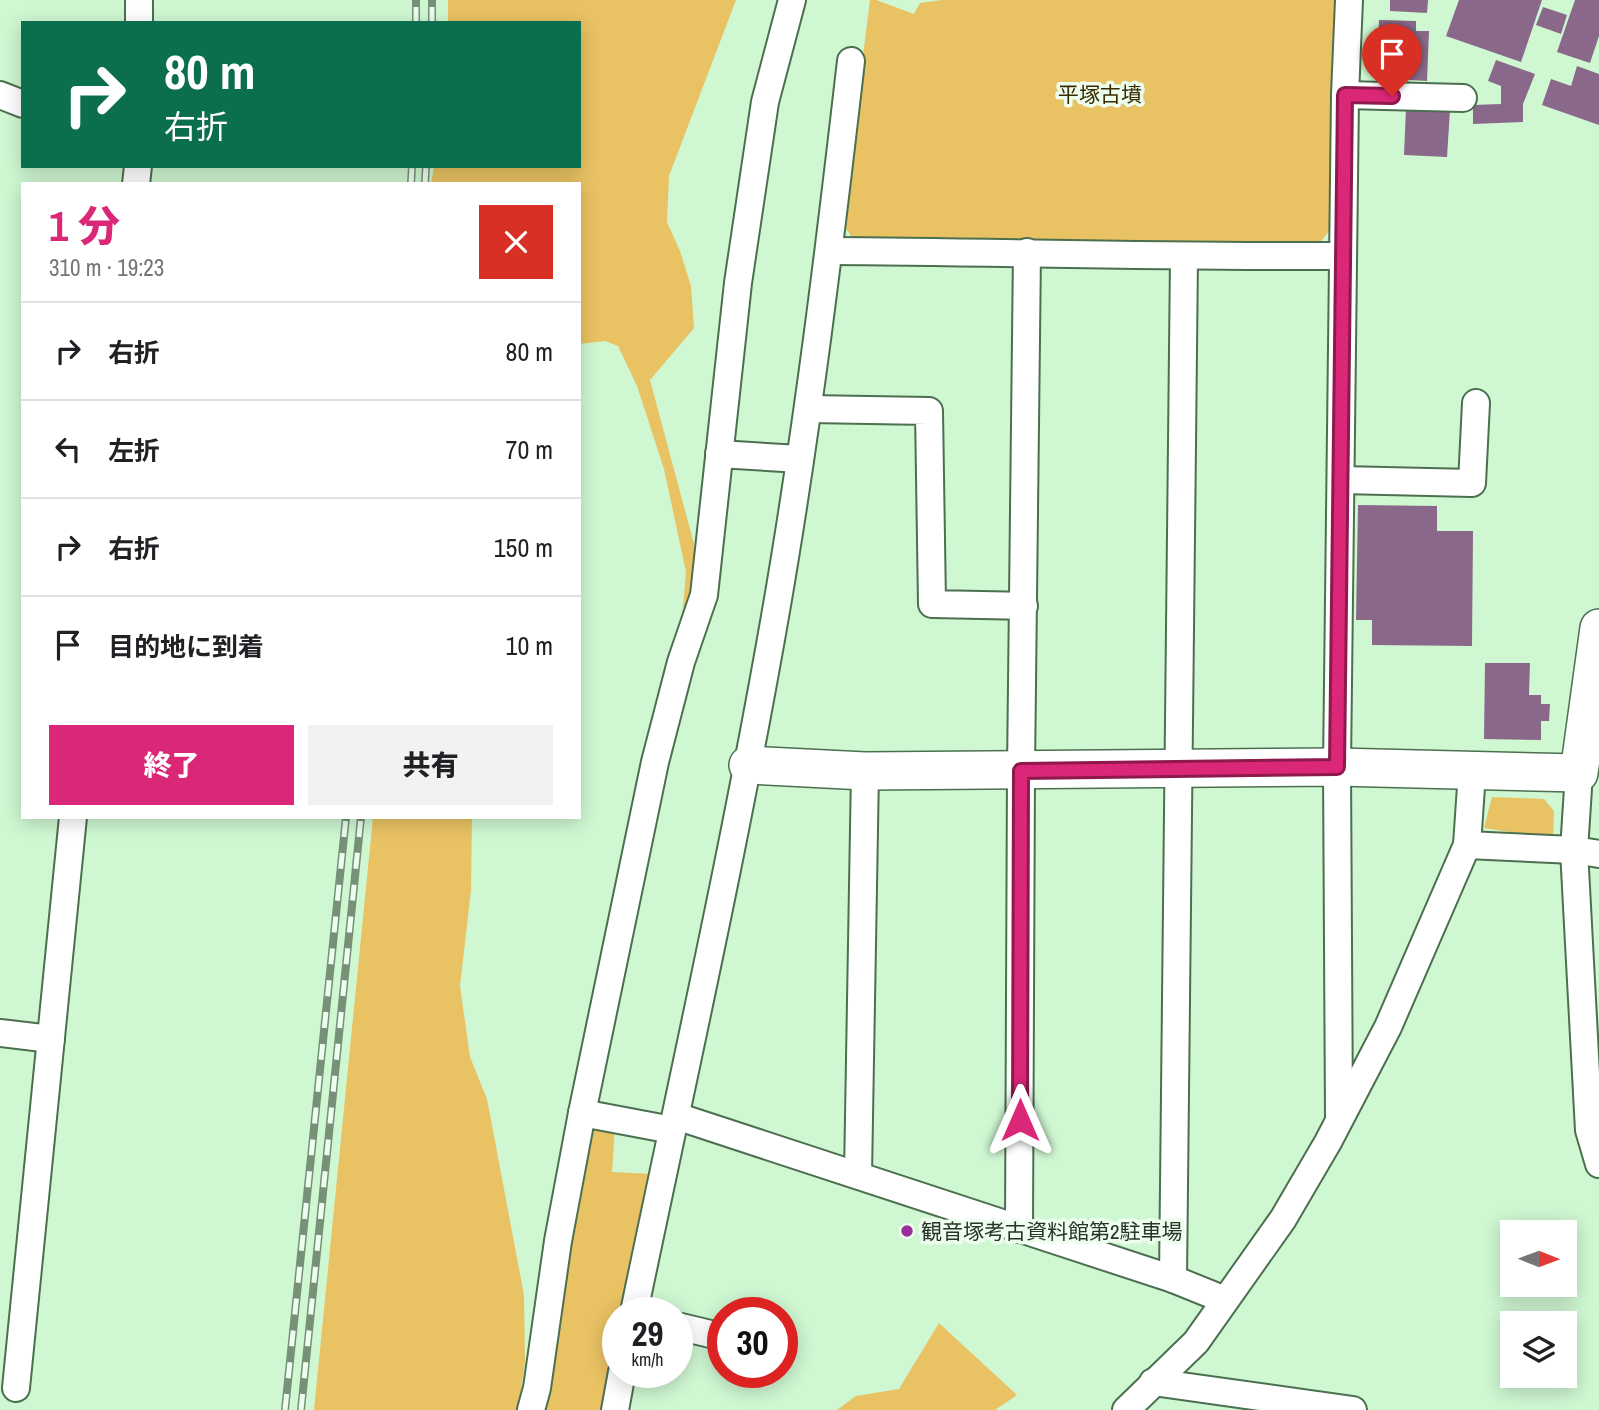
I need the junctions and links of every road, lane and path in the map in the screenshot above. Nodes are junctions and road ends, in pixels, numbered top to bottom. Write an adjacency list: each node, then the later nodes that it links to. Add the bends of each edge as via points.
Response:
1 (139, 0): 4 (street)
2 (792, 0): 16 (street, via 765,102)
3 (1349, 0): 7 (street)
4 (139, 21)
5 (851, 61): 10 (street)
6 (0, 95): 9 (street)
7 (1345, 95): 8 (street); 12 (street)
8 (1463, 98)
9 (21, 103)
10 (829, 251): 11 (street); 15 (street)
11 (1027, 252): 13 (street); 19 (street)
12 (1343, 256): 13 (street); 18 (street)
13 (1184, 257): 23 (street)
14 (1476, 403): 18 (street, via 1472,483)
15 (808, 409): 17 (street); 19 (street, via 929,411 932,604)
16 (719, 454): 17 (street); 33 (street, via 704,595 655,762)
17 (800, 459): 21 (street)
18 (1341, 480): 22 (street)
19 (1024, 607): 25 (street)
20 (1599, 628): 27 (street)
21 (748, 765): 24 (street); 35 (street)
22 (1337, 767): 23 (street); 26 (street); 34 (street)
23 (1180, 769): 25 (street); 39 (street)
24 (865, 771): 25 (street); 37 (street)
25 (1021, 771): 38 (street)
26 (1472, 772): 27 (street); 29 (street)
27 (1579, 773): 30 (street)
28 (73, 819): 32 (street)
29 (1467, 845): 30 (street); 34 (street, via 1388,1027)
30 (1586, 852): 36 (street, via 1589,1130)
31 (0, 1033): 32 (street)
32 (51, 1039): 43 (street)
33 (582, 1113): 35 (street); 45 (street)
34 (1339, 1118): 41 (street, via 1283,1219)
35 (674, 1123): 37 (street); 40 (street)
36 (1599, 1164)
37 (858, 1175): 38 (street)
38 (1019, 1227): 39 (street)
39 (1173, 1279): 41 (street)
40 (637, 1297)
41 (1225, 1300): 42 (street, via 1196,1342)
42 (1153, 1382): 47 (street); 48 (street)
43 (16, 1388)
44 (619, 1388): 46 (street)
45 (531, 1410)
46 (615, 1410)
47 (1126, 1410)
48 (1353, 1410)

